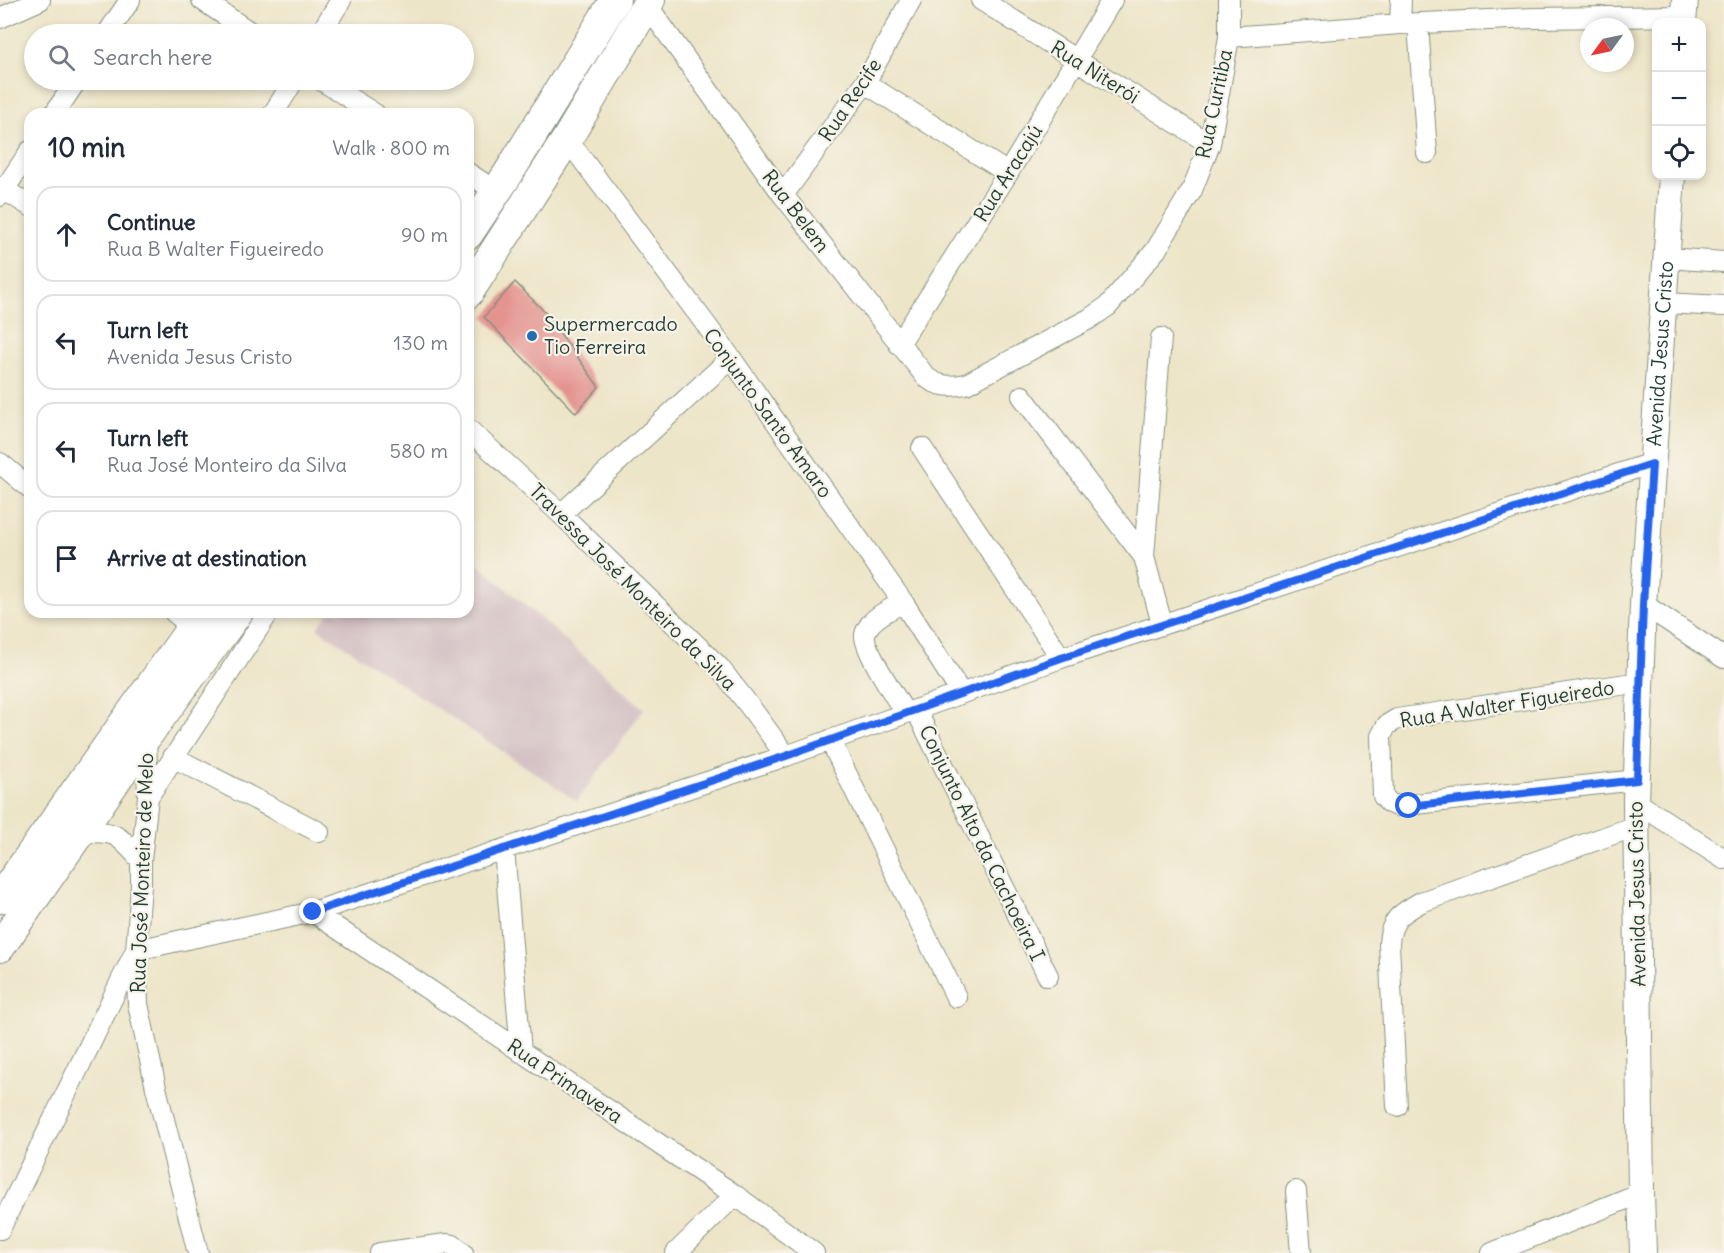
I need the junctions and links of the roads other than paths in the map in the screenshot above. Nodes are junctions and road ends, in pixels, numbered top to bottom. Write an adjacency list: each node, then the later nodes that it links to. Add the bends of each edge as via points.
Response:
1 (40, 0): 14 (street)
2 (130, 0): 15 (street)
3 (202, 0): 16 (street)
4 (340, 0): 17 (street)
5 (615, 0): 36 (highway)
6 (911, 0): 21 (street, Rua Recife)
7 (981, 0): 20 (street, Rua Niterói)
8 (1112, 0): 20 (street, Rua Aracajú)
9 (1229, 0): 19 (street, Rua Curitiba)
10 (1401, 0): 18 (street)
11 (649, 3): 28 (highway); 37 (street, Rua Belem)
12 (1535, 9): 13 (street); 18 (street)
13 (1684, 13)
14 (0, 18)
15 (114, 24)
16 (238, 24)
17 (326, 24)
18 (1409, 24): 19 (street); 30 (street)
19 (1229, 37): 29 (street, Rua Curitiba)
20 (1076, 61): 29 (street, Rua Niterói); 32 (street, Rua Aracajú)
21 (865, 83): 32 (street); 37 (street, Rua Recife)
22 (70, 90): 25 (street)
23 (288, 90): 26 (street)
24 (337, 90): 27 (street)
25 (58, 108)
26 (277, 108)
27 (365, 108)
28 (567, 140): 42 (highway); 47 (street, Conjunto Santo Amaro)
29 (1210, 144): 48 (street, Rua Curitiba, via 1192,190 1156,250 1108,306)
30 (1427, 153)
31 (24, 159): 35 (street)
32 (1008, 173): 46 (street, Rua Aracajú)
33 (474, 177): 36 (street)
34 (1672, 180): 40 (main road, Avenida Jesus Cristo)
35 (1, 191): 38 (street)
36 (497, 192): 39 (highway)
37 (783, 195): 46 (street, Rua Belem)
38 (24, 203)
39 (474, 225)
40 (1666, 258): 41 (street); 43 (main road, Avenida Jesus Cristo)
41 (1724, 262)
42 (474, 284)
43 (1663, 303): 44 (street); 53 (main road, Avenida Jesus Cristo)
44 (1724, 306)
45 (1161, 338): 56 (street)
46 (899, 344): 48 (street, Rua Belem, via 936,384)
47 (730, 358): 55 (street); 57 (street, Conjunto Santo Amaro)
48 (966, 384)
49 (1022, 396): 56 (street)
50 (474, 434): 55 (street, Travessa José Monteiro da Silva)
51 (922, 448): 63 (street)
52 (0, 463): 54 (street)
53 (1652, 464): 58 (main road, Avenida Jesus Cristo); 62 (street)
54 (24, 483)
55 (561, 514): 70 (street, Travessa José Monteiro da Silva, via 719,667)
56 (1144, 557): 62 (street)
57 (903, 602): 66 (street, Conjunto Santo Amaro); 67 (street, Conjunto Alto da Cachoeira I, via 878,617 865,635 878,666)
58 (1643, 604): 64 (street); 65 (main road, Avenida Jesus Cristo)
59 (189, 618): 79 (highway)
60 (234, 618): 68 (highway)
61 (264, 618): 71 (street)
62 (1162, 624): 63 (street)
63 (1061, 658): 66 (street)
64 (1724, 658)
65 (1640, 682): 73 (main road, Avenida Jesus Cristo); 73 (street, Rua A Walter Figueiredo, via 1397,719 1387,725 1381,736 1383,796 1397,806)
66 (961, 693): 67 (street)
67 (912, 711): 69 (street); 83 (street, Conjunto Alto da Cachoeira I, via 921,720)
68 (146, 737): 72 (street, Rua José Monteiro de Melo); 75 (highway)
69 (830, 740): 70 (street); 84 (street)
70 (786, 756): 76 (street)
71 (174, 757): 72 (street); 74 (street)
72 (148, 796): 78 (street, Rua José Monteiro de Melo)
73 (1636, 803): 77 (street); 86 (street, via 1421,902 1392,924 1389,944); 88 (main road, Avenida Jesus Cristo)
74 (319, 832)
75 (80, 833): 78 (street, via 103,831 114,835); 81 (highway)
76 (504, 849): 80 (street); 85 (street)
77 (1724, 859)
78 (141, 860): 82 (street, Rua José Monteiro de Melo)
79 (0, 898)
80 (313, 912): 82 (street); 85 (street, Rua Primavera)
81 (0, 946)
82 (136, 950): 90 (street); 92 (street, Rua José Monteiro de Melo, via 138,1004)
83 (1048, 976)
84 (956, 997)
85 (521, 1052): 89 (street, Rua Primavera)
86 (1397, 1106)
87 (1296, 1191): 96 (street)
88 (1641, 1193): 97 (street); 98 (main road, Avenida Jesus Cristo)
89 (735, 1195): 94 (street); 95 (street, Rua Primavera)
90 (0, 1229)
91 (454, 1249): 93 (street)
92 (198, 1253)
93 (380, 1253)
94 (676, 1253)
95 (814, 1253)
96 (1301, 1253)
97 (1492, 1253)
98 (1643, 1253)

